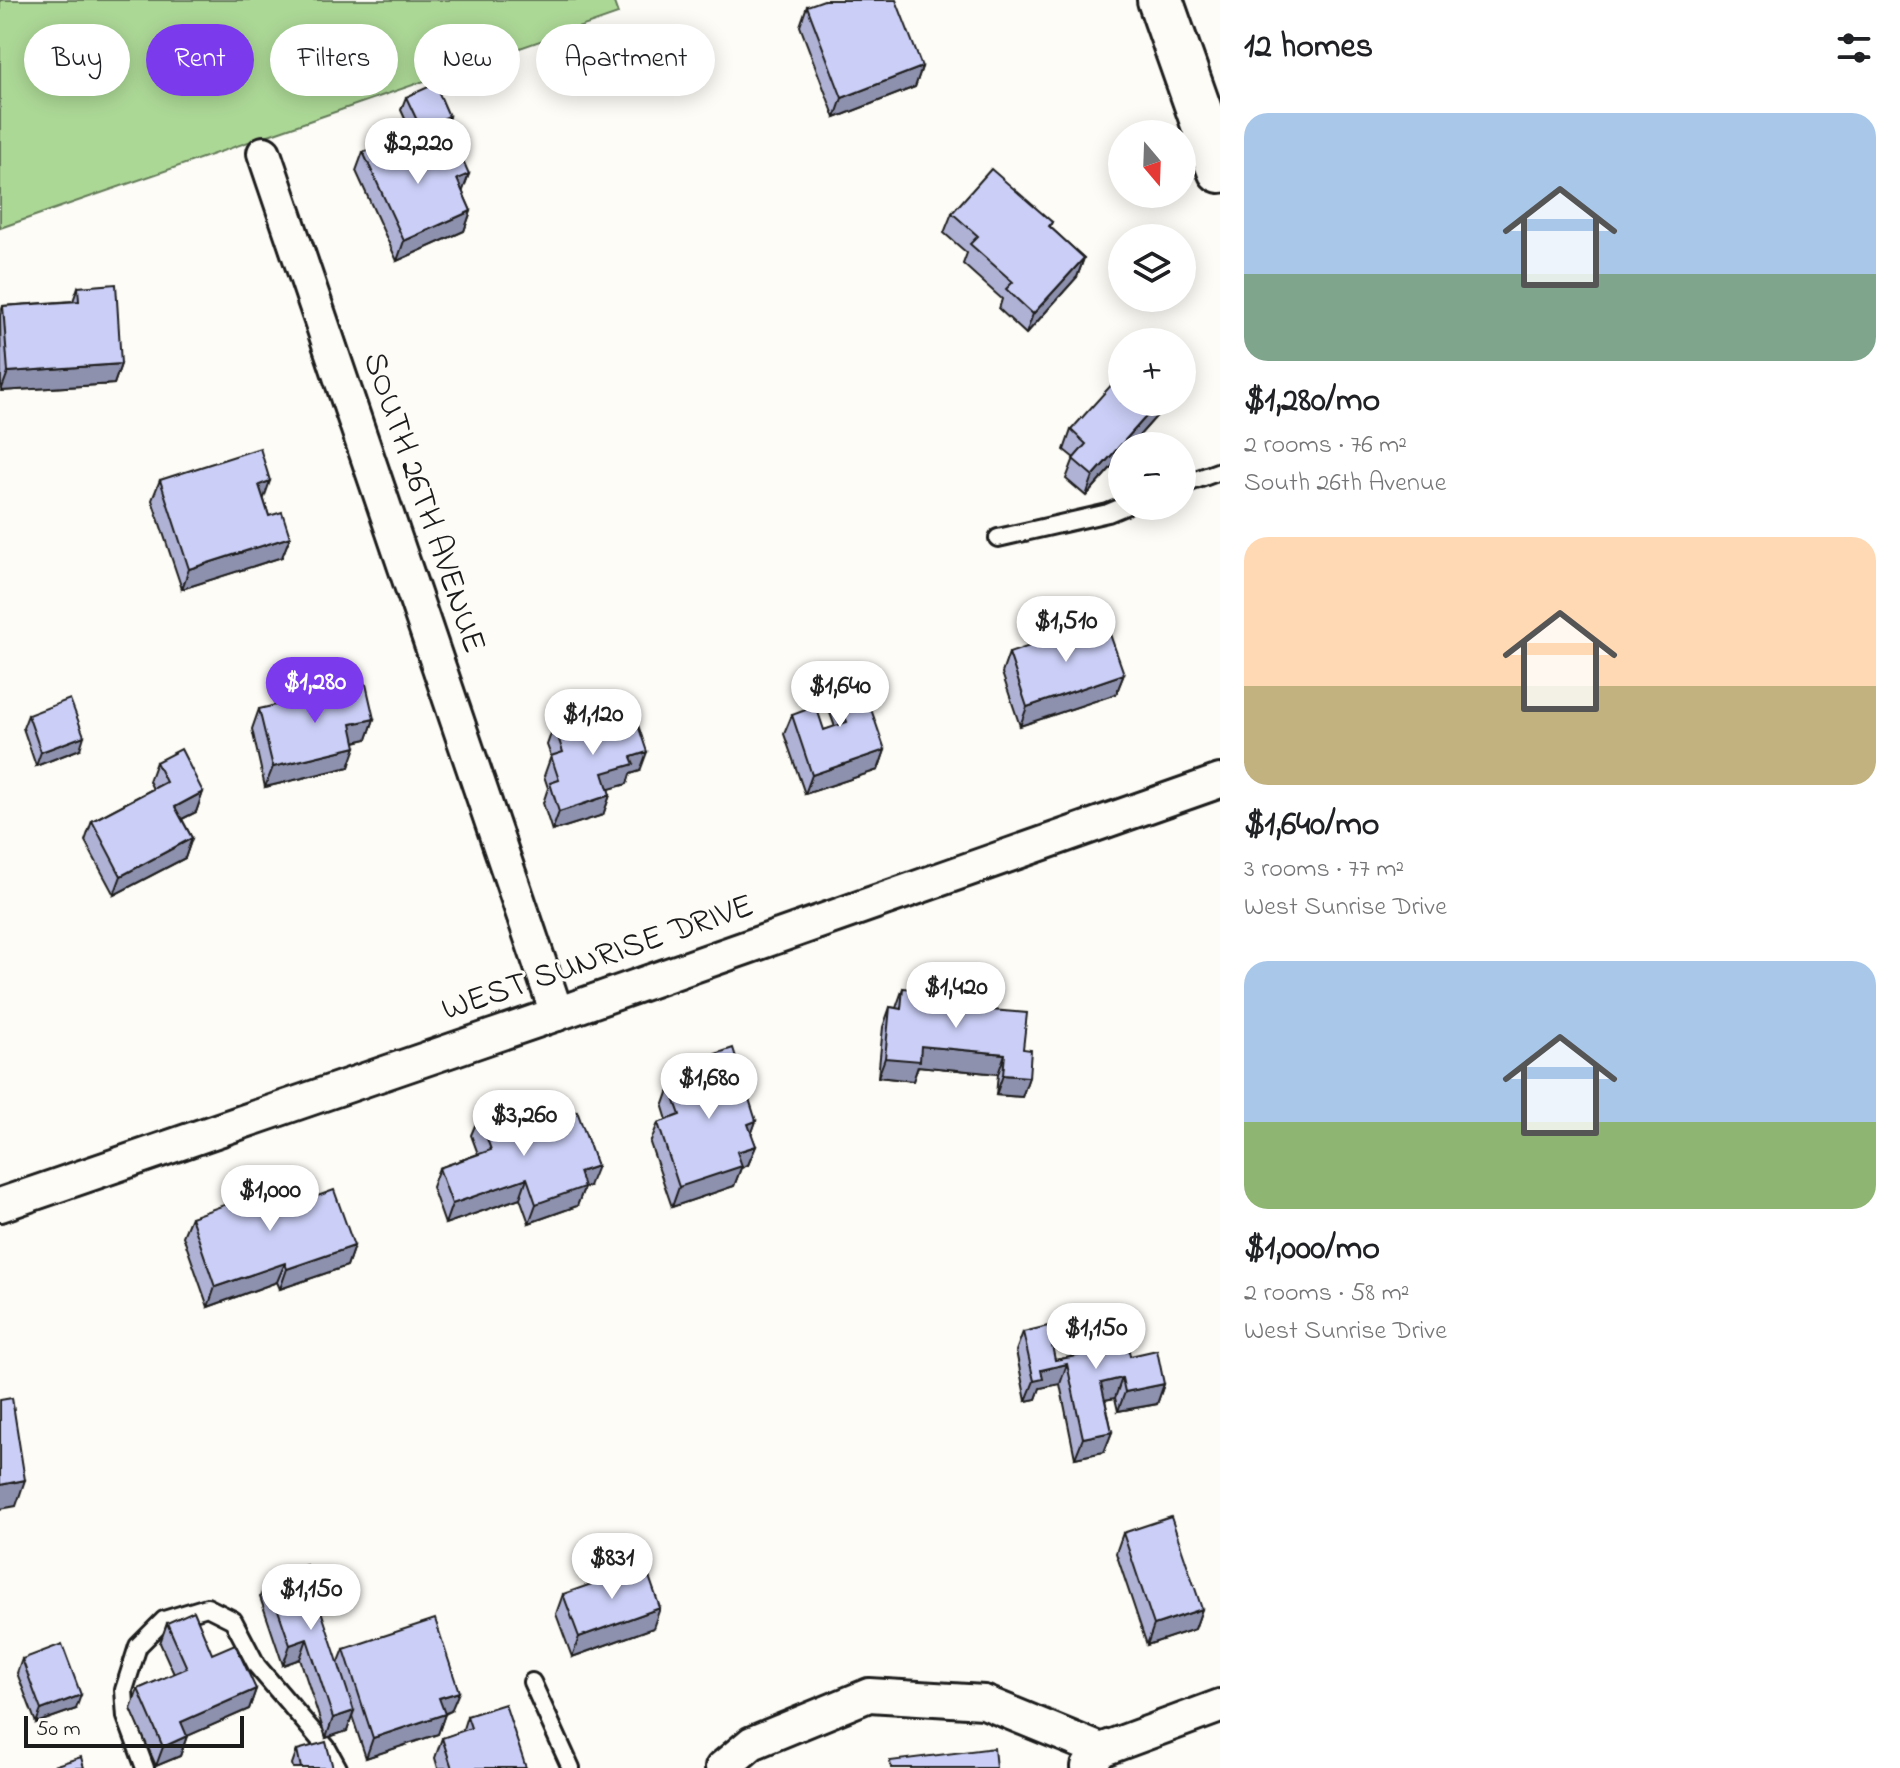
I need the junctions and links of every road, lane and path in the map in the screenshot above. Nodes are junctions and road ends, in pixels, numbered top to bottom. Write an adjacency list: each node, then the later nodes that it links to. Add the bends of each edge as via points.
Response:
1 (1160, 0): 3 (street)
2 (264, 153): 9 (street, SOUTH 26TH AVENUE)
3 (1220, 170)
4 (1220, 471): 5 (lane)
5 (1196, 480)
6 (1108, 513): 7 (lane)
7 (998, 538)
8 (1220, 781): 9 (street, WEST SUNRISE DRIVE)
9 (557, 1014): 10 (street, WEST SUNRISE DRIVE)
10 (0, 1205)
11 (532, 1682): 16 (lane)
12 (1220, 1706): 13 (street)
13 (1094, 1759): 17 (street, via 984,1702 869,1695 752,1743)
14 (145, 1768): 15 (lane, via 126,1717 124,1690 138,1646 164,1620 207,1607 233,1620 257,1666)
15 (338, 1768)
16 (571, 1768)
17 (722, 1768)

